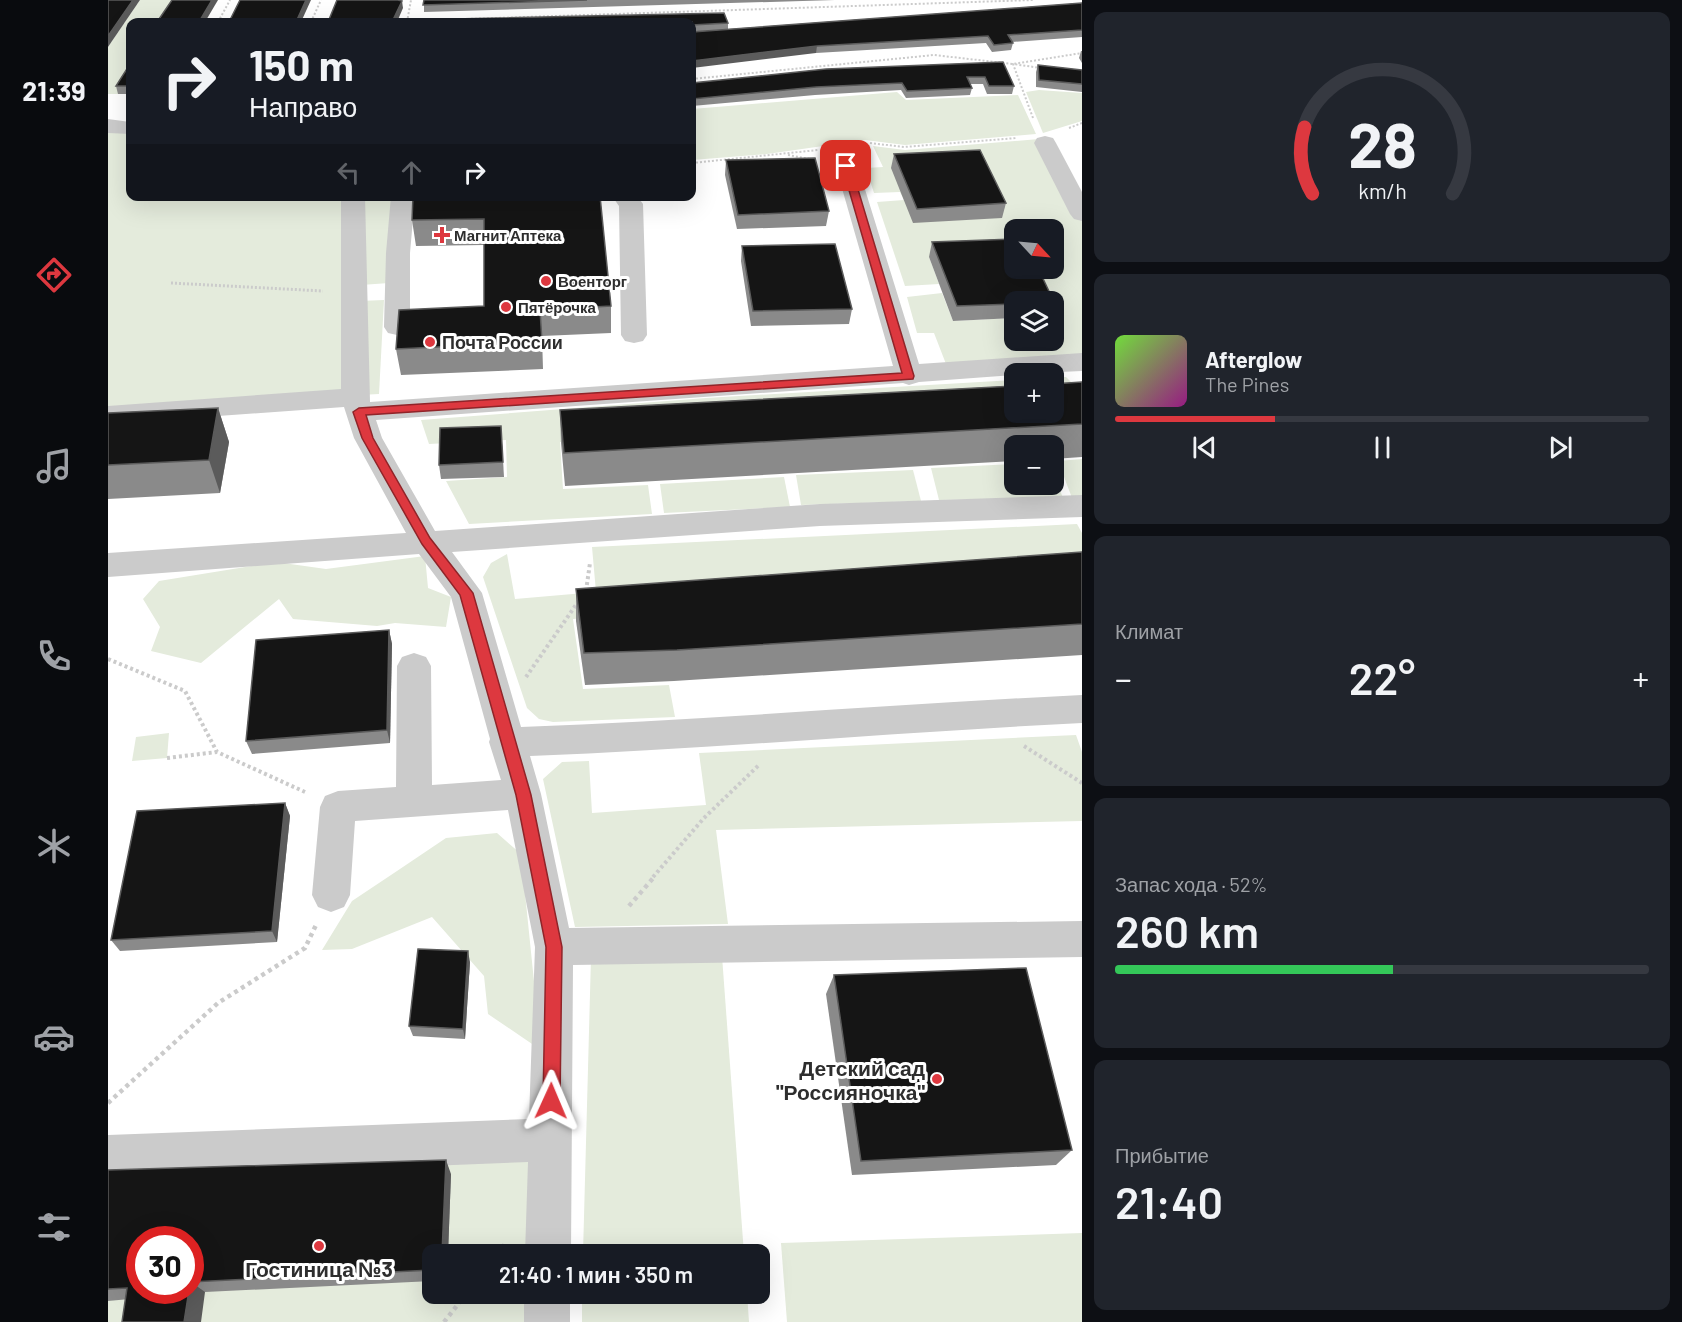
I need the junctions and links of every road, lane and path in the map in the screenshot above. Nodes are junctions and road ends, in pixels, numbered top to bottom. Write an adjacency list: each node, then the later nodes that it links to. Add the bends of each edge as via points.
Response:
1 (230, 0): 5 (path)
2 (321, 0): 6 (path)
3 (411, 0): 7 (path)
4 (1033, 0): 8 (path)
5 (220, 18)
6 (313, 18)
7 (408, 18)
8 (521, 18)
9 (1082, 53): 10 (path)
10 (1013, 64): 11 (path); 12 (path, via 934,55); 15 (path)
11 (1048, 68)
12 (696, 79)
13 (108, 126): 14 (street)
14 (126, 128)
15 (1045, 143): 20 (street)
16 (844, 157): 26 (street)
17 (352, 201): 22 (street)
18 (403, 201): 23 (street)
19 (628, 201): 24 (street)
20 (1082, 214)
21 (171, 283): 22 (path)
22 (354, 293): 27 (street)
23 (397, 327)
24 (634, 335)
25 (1082, 362): 26 (street)
26 (909, 376): 27 (street)
27 (348, 407): 28 (street); 30 (street)
28 (108, 415)
29 (1082, 506): 30 (street, via 820,515)
30 (426, 541): 31 (street); 38 (street, via 466,593)
31 (109, 570)
32 (586, 591): 35 (path)
33 (108, 658): 39 (path, via 185,691)
34 (414, 666): 42 (street)
35 (522, 683)
36 (1082, 709): 37 (street)
37 (798, 725): 38 (street); 46 (path, via 704,818 607,932)
38 (507, 742): 41 (street)
39 (216, 752): 40 (path); 43 (path)
40 (167, 758)
41 (523, 795): 42 (street); 46 (street)
42 (414, 801): 43 (street)
43 (338, 807): 44 (street)
44 (331, 895): 47 (path, via 305,948 218,1003)
45 (1082, 939): 46 (street)
46 (568, 947): 48 (street)
47 (108, 1103)
48 (550, 1140): 49 (street); 50 (street)
49 (108, 1157)
50 (548, 1244)
51 (458, 1304): 53 (path)
52 (547, 1304): 54 (street)
53 (444, 1322)
54 (547, 1322)

